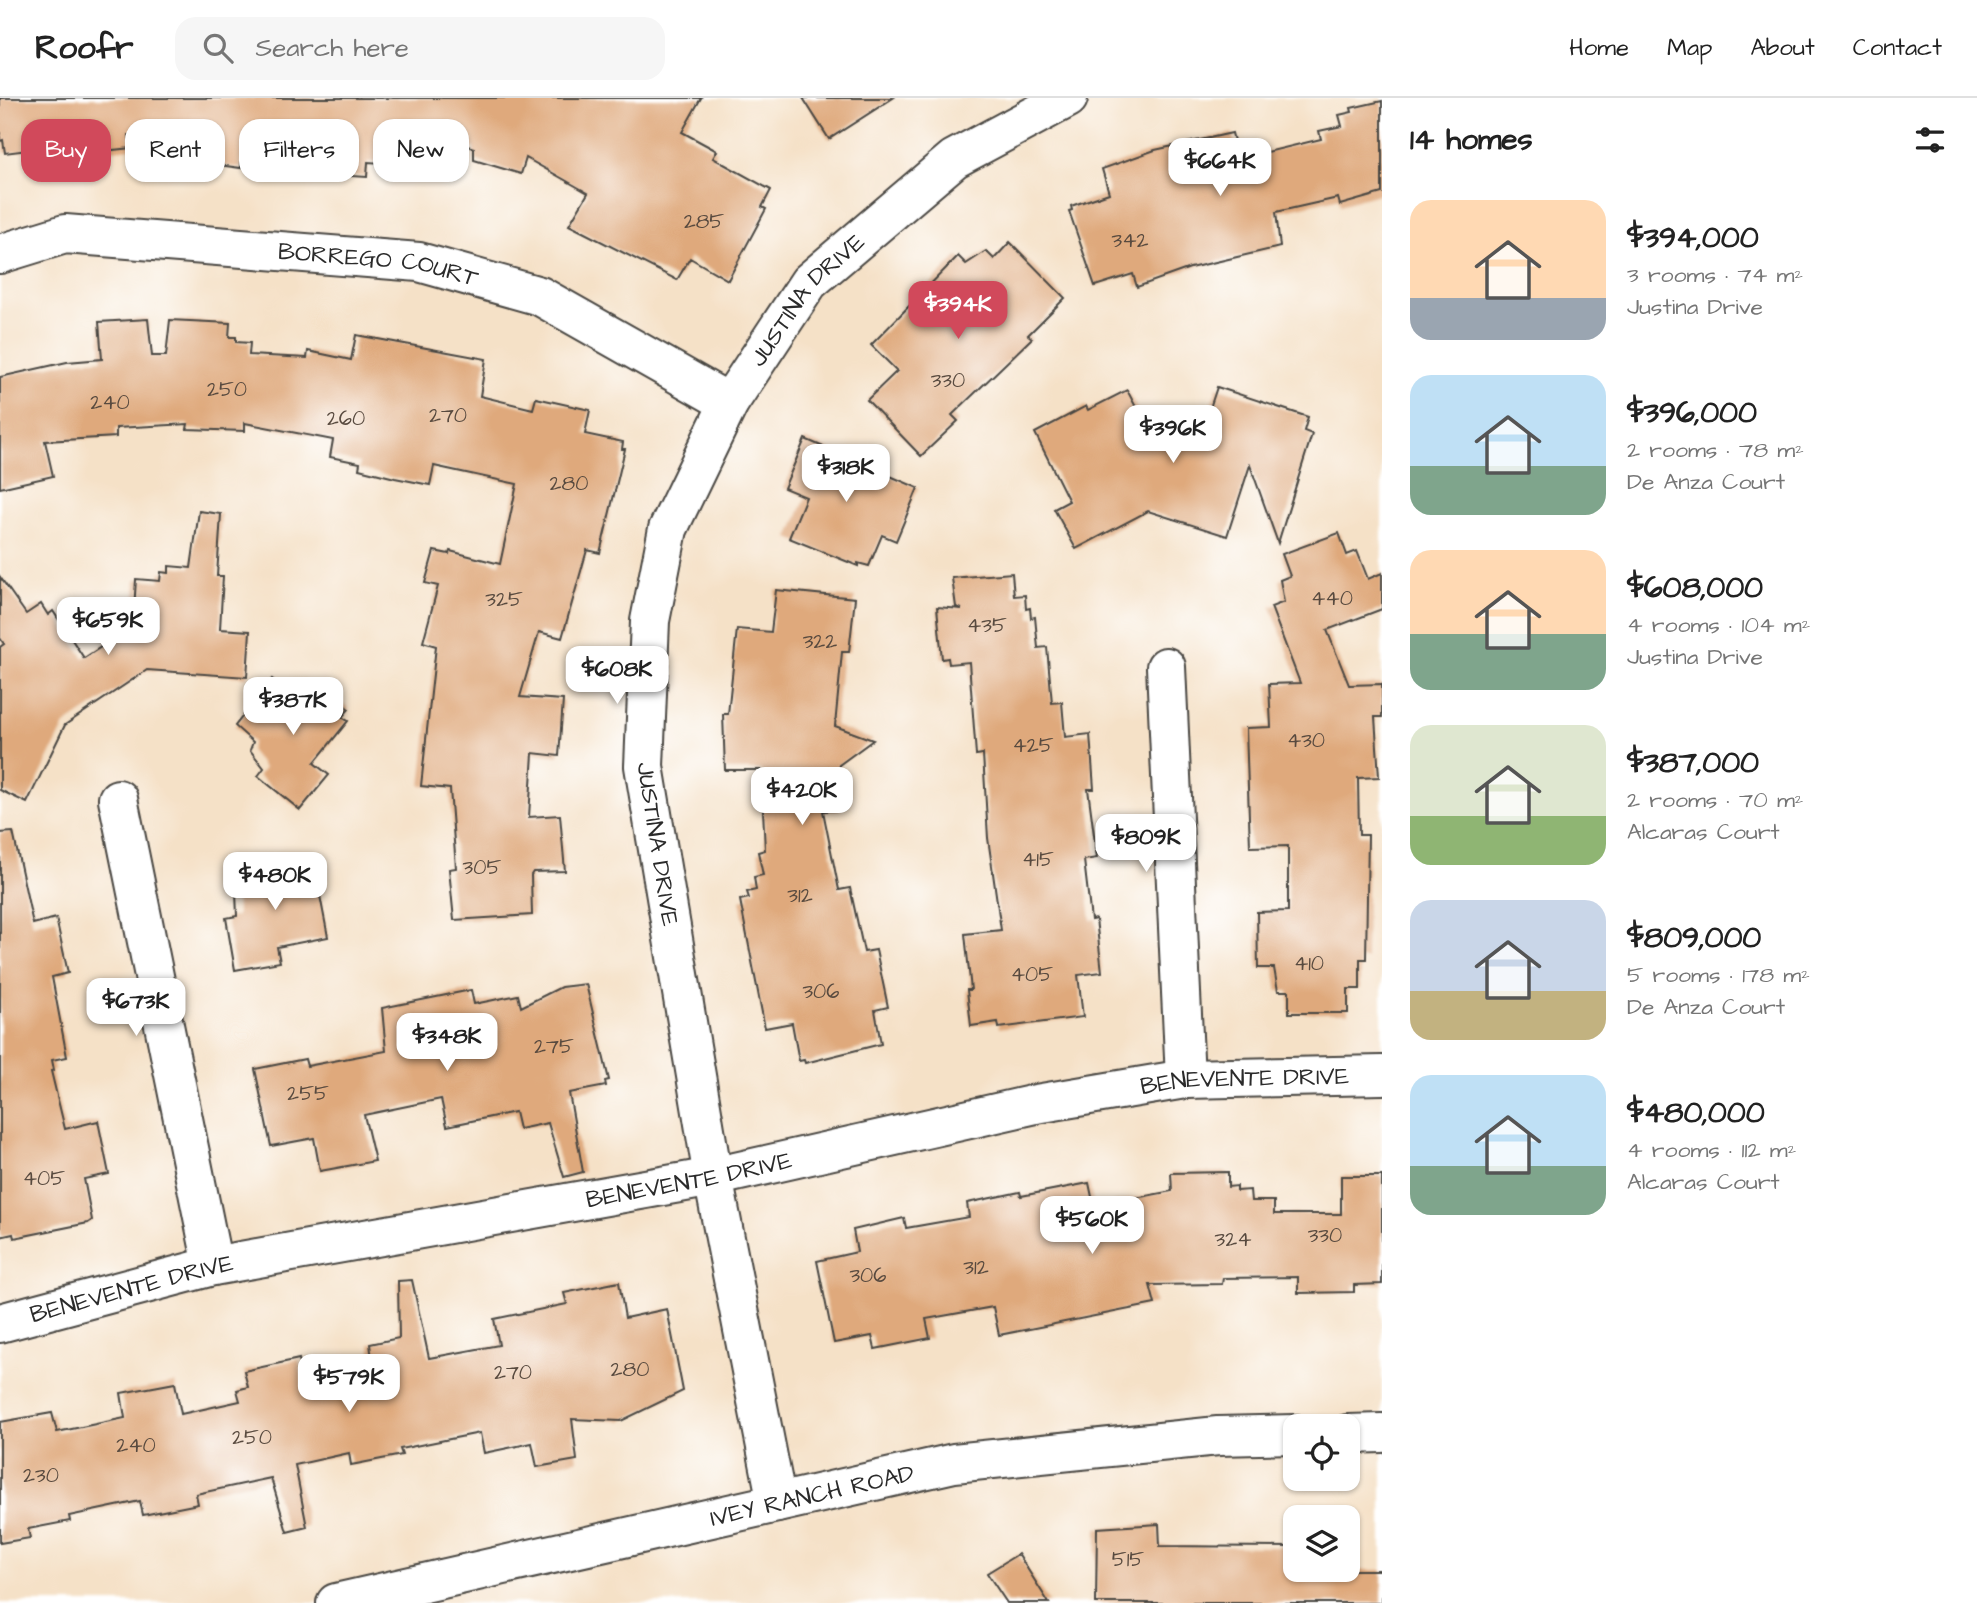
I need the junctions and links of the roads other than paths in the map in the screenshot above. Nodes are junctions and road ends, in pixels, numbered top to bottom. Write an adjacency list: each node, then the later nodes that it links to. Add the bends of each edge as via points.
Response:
1 (1068, 98): 3 (street, JUSTINA DRIVE, via 954,159 810,282)
2 (0, 254): 3 (street, BORREGO COURT, via 65,234 419,262 540,296)
3 (729, 403): 8 (street, JUSTINA DRIVE, via 668,529 650,621 644,766)
4 (1166, 667): 7 (street)
5 (118, 799): 9 (street)
6 (1382, 1075): 7 (street, BENEVENTE DRIVE)
7 (1185, 1079): 8 (street, BENEVENTE DRIVE, via 1036,1104)
8 (713, 1177): 9 (street, BENEVENTE DRIVE); 14 (street, JUSTINA DRIVE)
9 (213, 1266): 10 (street, BENEVENTE DRIVE)
10 (0, 1322)
11 (1382, 1433): 13 (street)
12 (1283, 1434): 14 (street, IVEY RANCH ROAD, via 1218,1436 954,1463)
13 (1360, 1434)
14 (777, 1503): 15 (street, IVEY RANCH ROAD)
15 (336, 1603)

